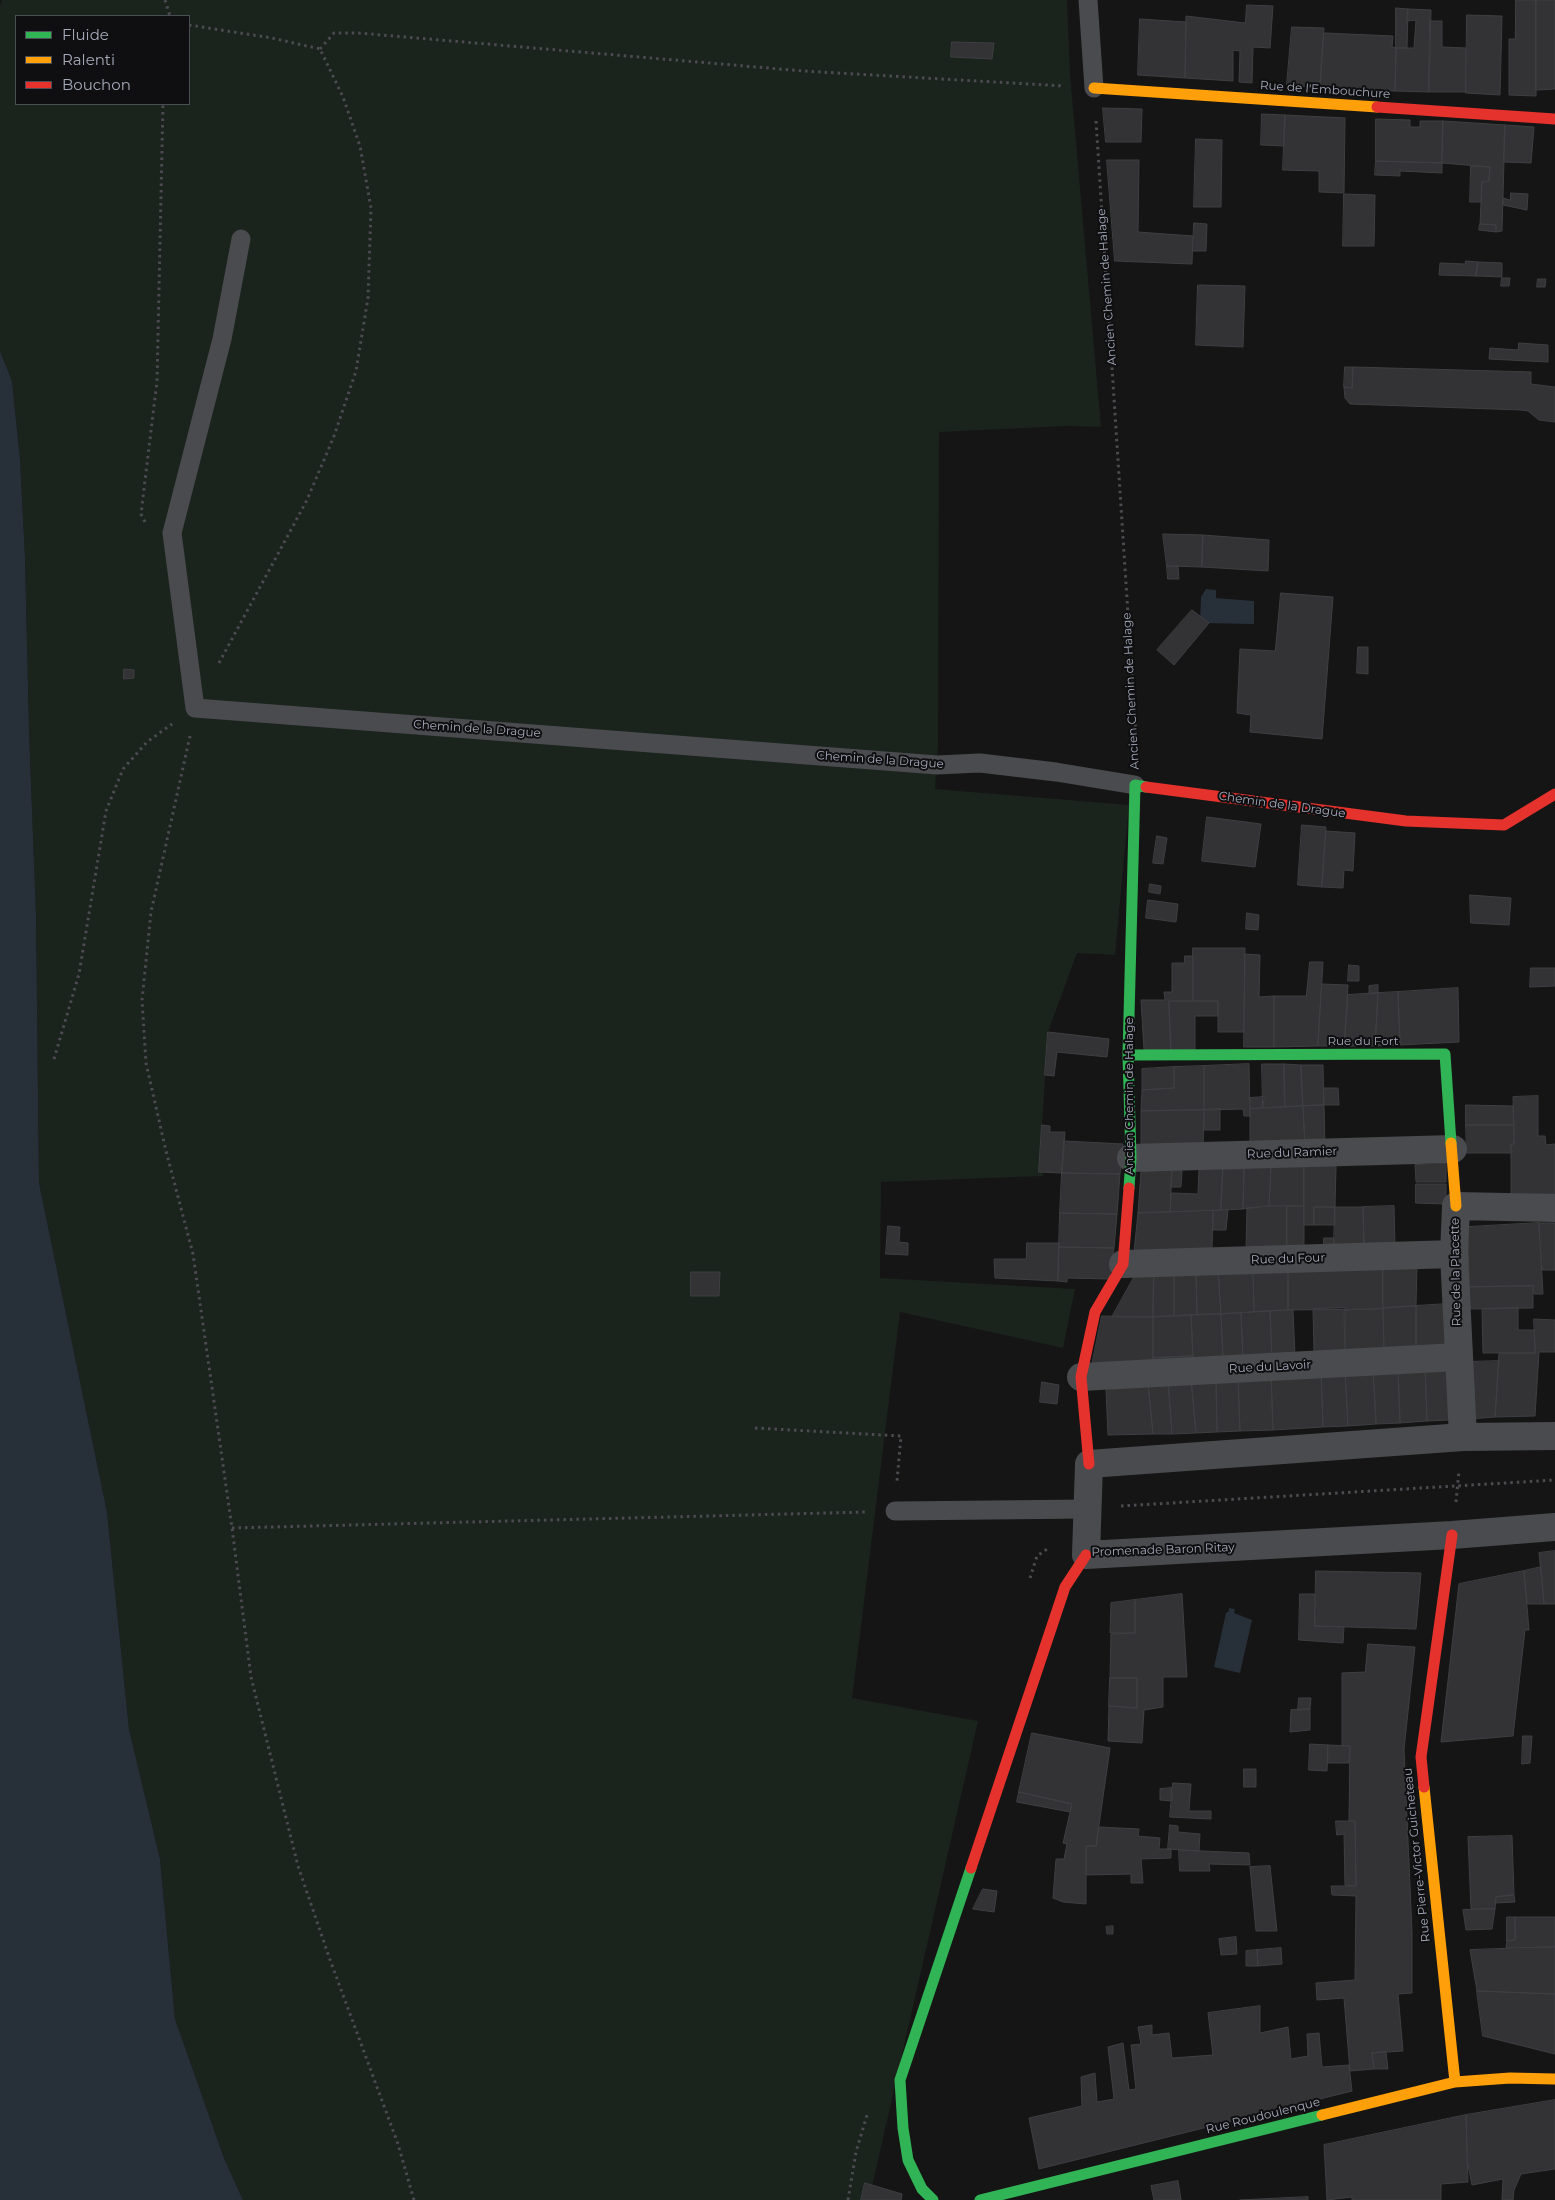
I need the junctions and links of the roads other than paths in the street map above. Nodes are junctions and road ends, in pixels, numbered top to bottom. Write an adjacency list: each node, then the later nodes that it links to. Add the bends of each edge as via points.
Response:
1 (1088, 0): 2 (lane)
2 (1094, 88): 3 (street, Rue de l'Embouchure)
3 (1555, 119)
4 (241, 239): 5 (lane, Chemin de la Drague, via 222,339 172,533 195,708 937,765 980,763)
5 (1135, 785): 6 (street, Chemin de la Drague, via 1406,821 1504,825); 7 (street, Ancien Chemin de Halage)
6 (1555, 794)
7 (1128, 1055): 8 (street, Rue du Fort, via 1445,1054); 9 (street, Ancien Chemin de Halage)
8 (1452, 1149): 9 (street, Rue du Ramier); 10 (street, Rue du Fort)
9 (1131, 1158): 13 (street, Ancien Chemin de Halage)
10 (1456, 1206): 11 (street, Rue de la Placette); 12 (street, Rue de la Placette)
11 (1555, 1208)
12 (1454, 1254): 13 (street, Rue du Four); 14 (street, Rue de la Placette)
13 (1123, 1264): 15 (street, Ancien Chemin de Halage, via 1095,1312)
14 (1458, 1357): 15 (street, Rue du Lavoir); 17 (street, Rue de la Placette)
15 (1081, 1377): 18 (street, Ancien Chemin de Halage)
16 (1555, 1436): 17 (street)
17 (1463, 1437): 18 (street)
18 (1089, 1464): 20 (street, Promenade Baron Ritay)
19 (895, 1512): 20 (lane)
20 (1086, 1515): 23 (street, Promenade Baron Ritay)
21 (1555, 1527): 22 (street, Promenade Baron Ritay)
22 (1452, 1535): 23 (street, Promenade Baron Ritay); 25 (street, Rue Pierre-Victor Guicheteau, via 1421,1757)
23 (1086, 1555): 26 (street, via 1065,1587 900,2080 904,2151 922,2192)
24 (1555, 2079): 25 (street, Rue Roudoulenque)
25 (1455, 2082): 27 (street, Rue Roudoulenque)
26 (933, 2200)
27 (980, 2200)

